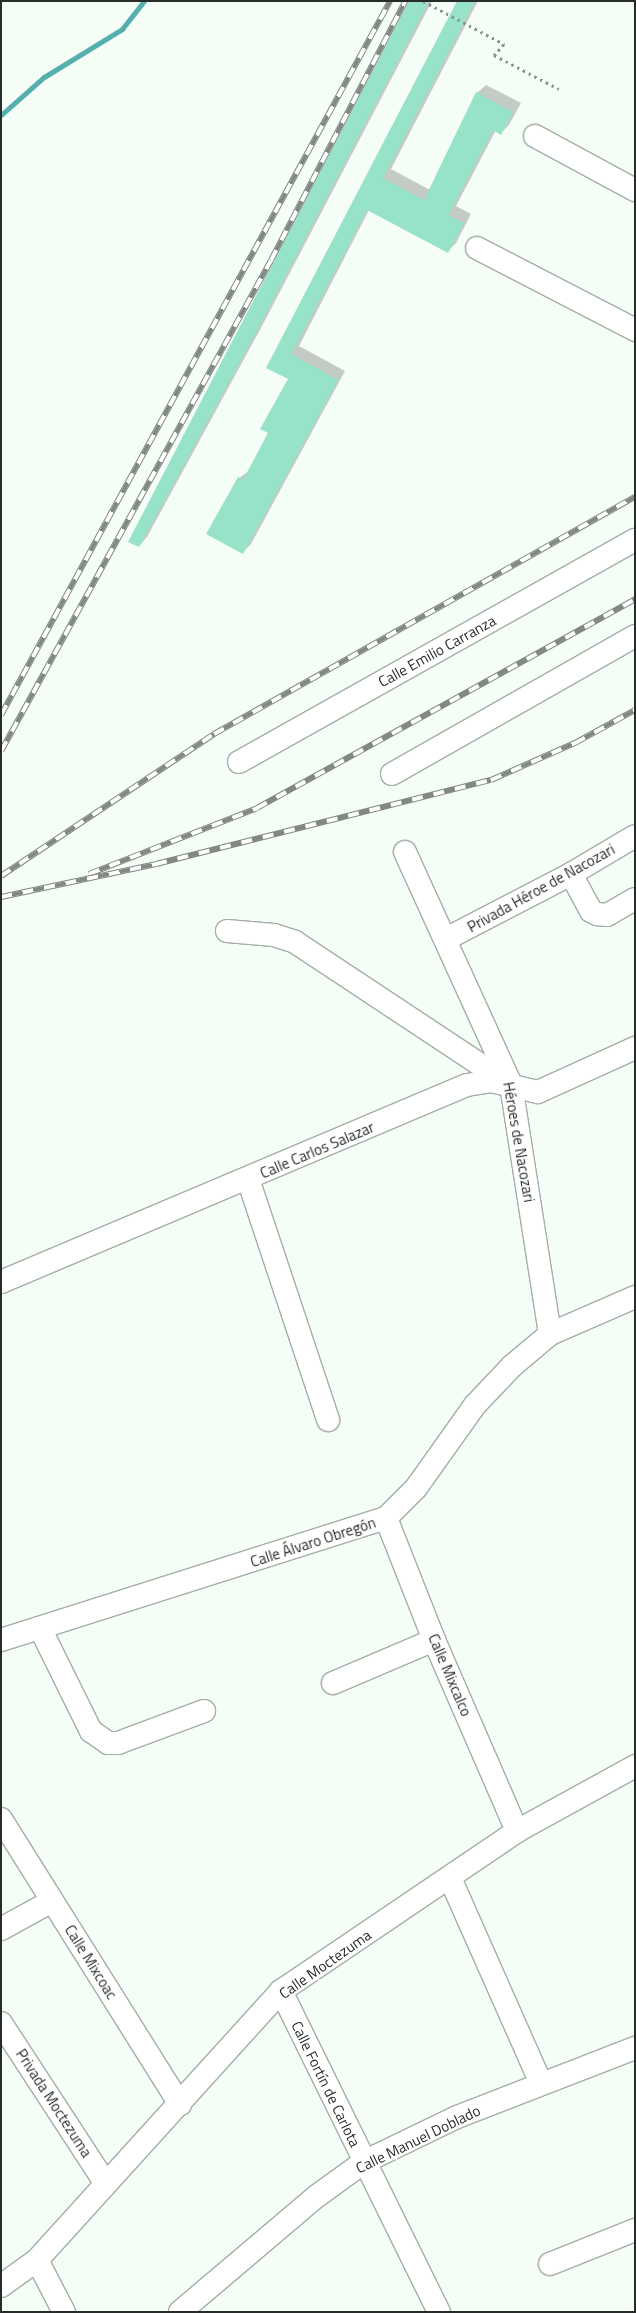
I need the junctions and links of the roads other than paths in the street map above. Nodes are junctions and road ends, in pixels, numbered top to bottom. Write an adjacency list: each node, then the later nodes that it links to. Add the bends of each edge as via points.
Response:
1 (535, 136): 2 (street)
2 (635, 190)
3 (477, 248): 4 (street)
4 (633, 325)
5 (635, 540): 7 (street, Calle Emilio Carranza)
6 (635, 636): 8 (street)
7 (239, 762)
8 (392, 774)
9 (635, 836): 11 (street, Privada Héroe de Nacozari)
10 (405, 852): 14 (street, Héroes de Nacozari)
11 (571, 874): 12 (street, via 591,911 597,914 607,915); 14 (street, Privada Héroe de Nacozari)
12 (635, 899)
13 (227, 931): 16 (street, via 274,936 295,942)
14 (446, 939): 16 (street, Héroes de Nacozari)
15 (635, 1048): 16 (street, Calle Carlos Salazar, via 551,1089 530,1091)
16 (511, 1085): 17 (street, Calle Carlos Salazar, via 490,1081 468,1085); 20 (street, Héroes de Nacozari)
17 (248, 1179): 18 (street, Calle Carlos Salazar); 21 (street)
18 (1, 1282)
19 (635, 1297): 20 (street, Calle Álvaro Obregón)
20 (550, 1334): 22 (street, Calle Álvaro Obregón, via 492,1384 422,1480)
21 (328, 1420)
22 (386, 1518): 23 (street, Calle Álvaro Obregón); 25 (street, Calle Mixcalco)
23 (40, 1628): 24 (street, Calle Álvaro Obregón); 27 (street, via 91,1731 108,1743 118,1743)
24 (1, 1640)
25 (434, 1640): 26 (street); 30 (street, Calle Mixcalco)
26 (333, 1683)
27 (204, 1711)
28 (635, 1766): 30 (street, Calle Moctezuma)
29 (1, 1819): 32 (street, Calle Mixcoac)
30 (517, 1831): 31 (street, Calle Moctezuma)
31 (450, 1878): 34 (street, Calle Moctezuma); 37 (street)
32 (52, 1901): 33 (street); 38 (street, Calle Mixcoac)
33 (1, 1929)
34 (281, 1991): 38 (street, Calle Moctezuma); 39 (street, Calle Fortín de Carlota)
35 (1, 2023): 40 (street, Privada Moctezuma)
36 (635, 2048): 37 (street, Calle Manuel Doblado)
37 (541, 2083): 39 (street, Calle Manuel Doblado, via 457,2117)
38 (180, 2104): 40 (street, Calle Moctezuma)
39 (364, 2162): 46 (street, Calle Manuel Doblado, via 317,2196); 47 (street, Calle Fortín de Carlota)
40 (106, 2184): 42 (street, Calle Moctezuma)
41 (635, 2230): 43 (street)
42 (37, 2260): 44 (street, Calle Moctezuma); 45 (street)
43 (550, 2264)
44 (1, 2286)
45 (64, 2312)
46 (180, 2312)
47 (439, 2312)

